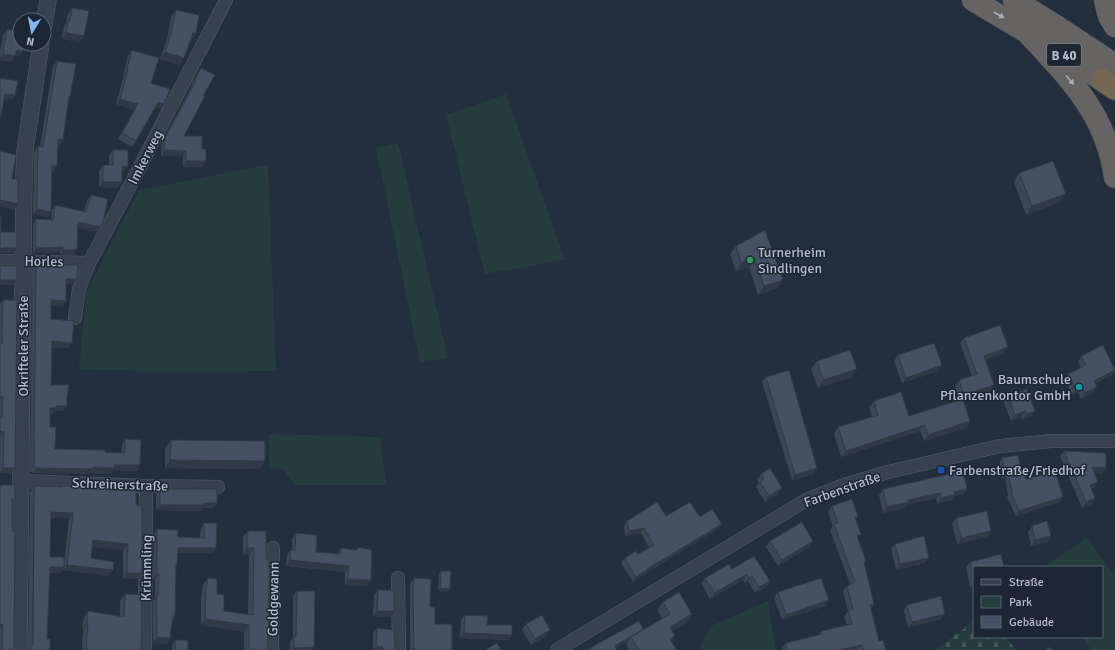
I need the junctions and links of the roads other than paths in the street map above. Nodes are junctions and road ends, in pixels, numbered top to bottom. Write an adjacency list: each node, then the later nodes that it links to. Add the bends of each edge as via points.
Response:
1 (48, 0): 6 (street)
2 (226, 0): 14 (street, Imkerweg)
3 (973, 0): 8 (highway, B 40, one-way to 8)
4 (1014, 0): 10 (highway, B 40, via 1050,22)
5 (1105, 0): 7 (highway, via 1109,16)
6 (46, 12)
7 (1115, 26)
8 (1025, 30): 10 (highway, B 40); 11 (highway, one-way to 11, via 1090,106 1110,150)
9 (40, 52): 13 (street, Okrifteler Straße, via 25,150)
10 (1111, 78)
11 (1115, 177)
12 (0, 261): 13 (street, Horles)
13 (23, 261): 14 (street, Horles); 17 (street, Okrifteler Straße)
14 (89, 262): 15 (street, Imkerweg, via 79,288)
15 (75, 318)
16 (1115, 441): 22 (street, Farbenstraße, via 1051,441 1000,446 847,484 808,499)
17 (22, 481): 18 (street, Schreinerstraße); 23 (street, Okrifteler Straße)
18 (146, 486): 19 (street, Schreinerstraße); 24 (street, Krümmling)
19 (218, 487)
20 (273, 548): 25 (street, Goldgewann)
21 (398, 578): 26 (street)
22 (563, 648)
23 (19, 650)
24 (145, 650)
25 (272, 650)
26 (399, 650)

